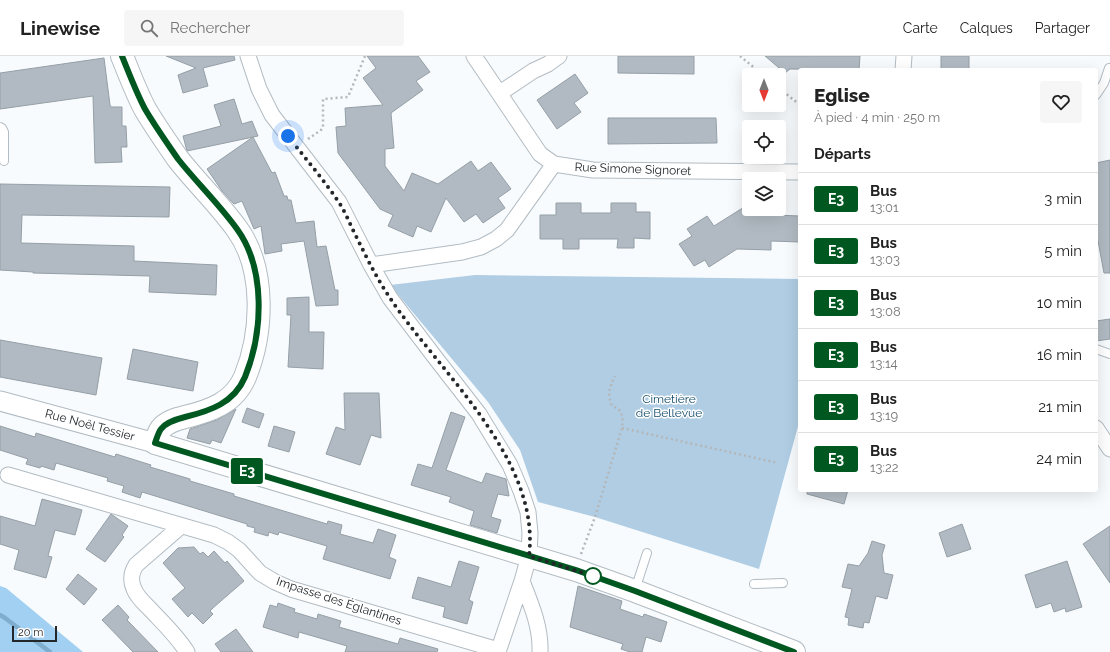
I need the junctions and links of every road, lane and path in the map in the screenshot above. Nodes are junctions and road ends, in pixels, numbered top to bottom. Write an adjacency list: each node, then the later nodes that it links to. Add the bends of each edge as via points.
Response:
1 (122, 56): 29 (main road, via 144,108 179,159 237,229 249,252 257,277 259,316 255,344 248,370 238,388 217,407 165,425)
2 (248, 56): 18 (street, via 259,89 272,115)
3 (365, 56): 18 (path, via 348,97 323,99 323,127)
4 (474, 56): 14 (street, Rue Simone Signoret)
5 (537, 56): 12 (street)
6 (559, 56): 12 (street)
7 (740, 56): 9 (path)
8 (904, 56): 10 (street)
9 (755, 68)
10 (903, 68)
11 (1109, 68): 13 (lane)
12 (533, 71): 14 (street)
13 (1098, 92)
14 (500, 93): 20 (street, Rue Simone Signoret, via 540,154)
15 (786, 94): 16 (path)
16 (798, 103)
17 (0, 127): 19 (lane, via 4,132)
18 (296, 147): 22 (street, via 339,202)
19 (4, 161)
20 (554, 164): 21 (street, Rue Simone Signoret, via 593,170); 22 (street, via 507,230 496,239 462,252)
21 (798, 172)
22 (371, 265): 35 (street, via 390,298 480,414 510,465 528,512)
23 (1098, 350): 24 (lane)
24 (1110, 354)
25 (615, 376): 27 (path, via 609,389 609,398 612,406 617,407 622,413)
26 (0, 401): 29 (street, Rue Noël Tessier)
27 (622, 428): 31 (path); 36 (path)
28 (1098, 431): 30 (street)
29 (155, 443): 35 (main road, Rue Noël Tessier)
30 (1110, 449)
31 (778, 463)
32 (8, 475): 33 (street, Impasse des Églantines)
33 (181, 526): 41 (street, Impasse des Églantines, via 214,534 228,542 260,573 291,589); 42 (street, via 136,565 132,572 132,581 134,590 140,598 181,642)
34 (648, 553): 40 (lane)
35 (529, 556): 36 (main road, Rue Noël Tessier); 37 (street)
36 (576, 570): 40 (main road, Rue Noël Tessier)
37 (522, 581): 41 (street); 43 (street, via 538,628)
38 (783, 583): 39 (lane)
39 (754, 584)
40 (635, 591): 44 (main road, Rue Noël Tessier)
41 (498, 651)
42 (187, 652)
43 (540, 652)
44 (792, 652)

